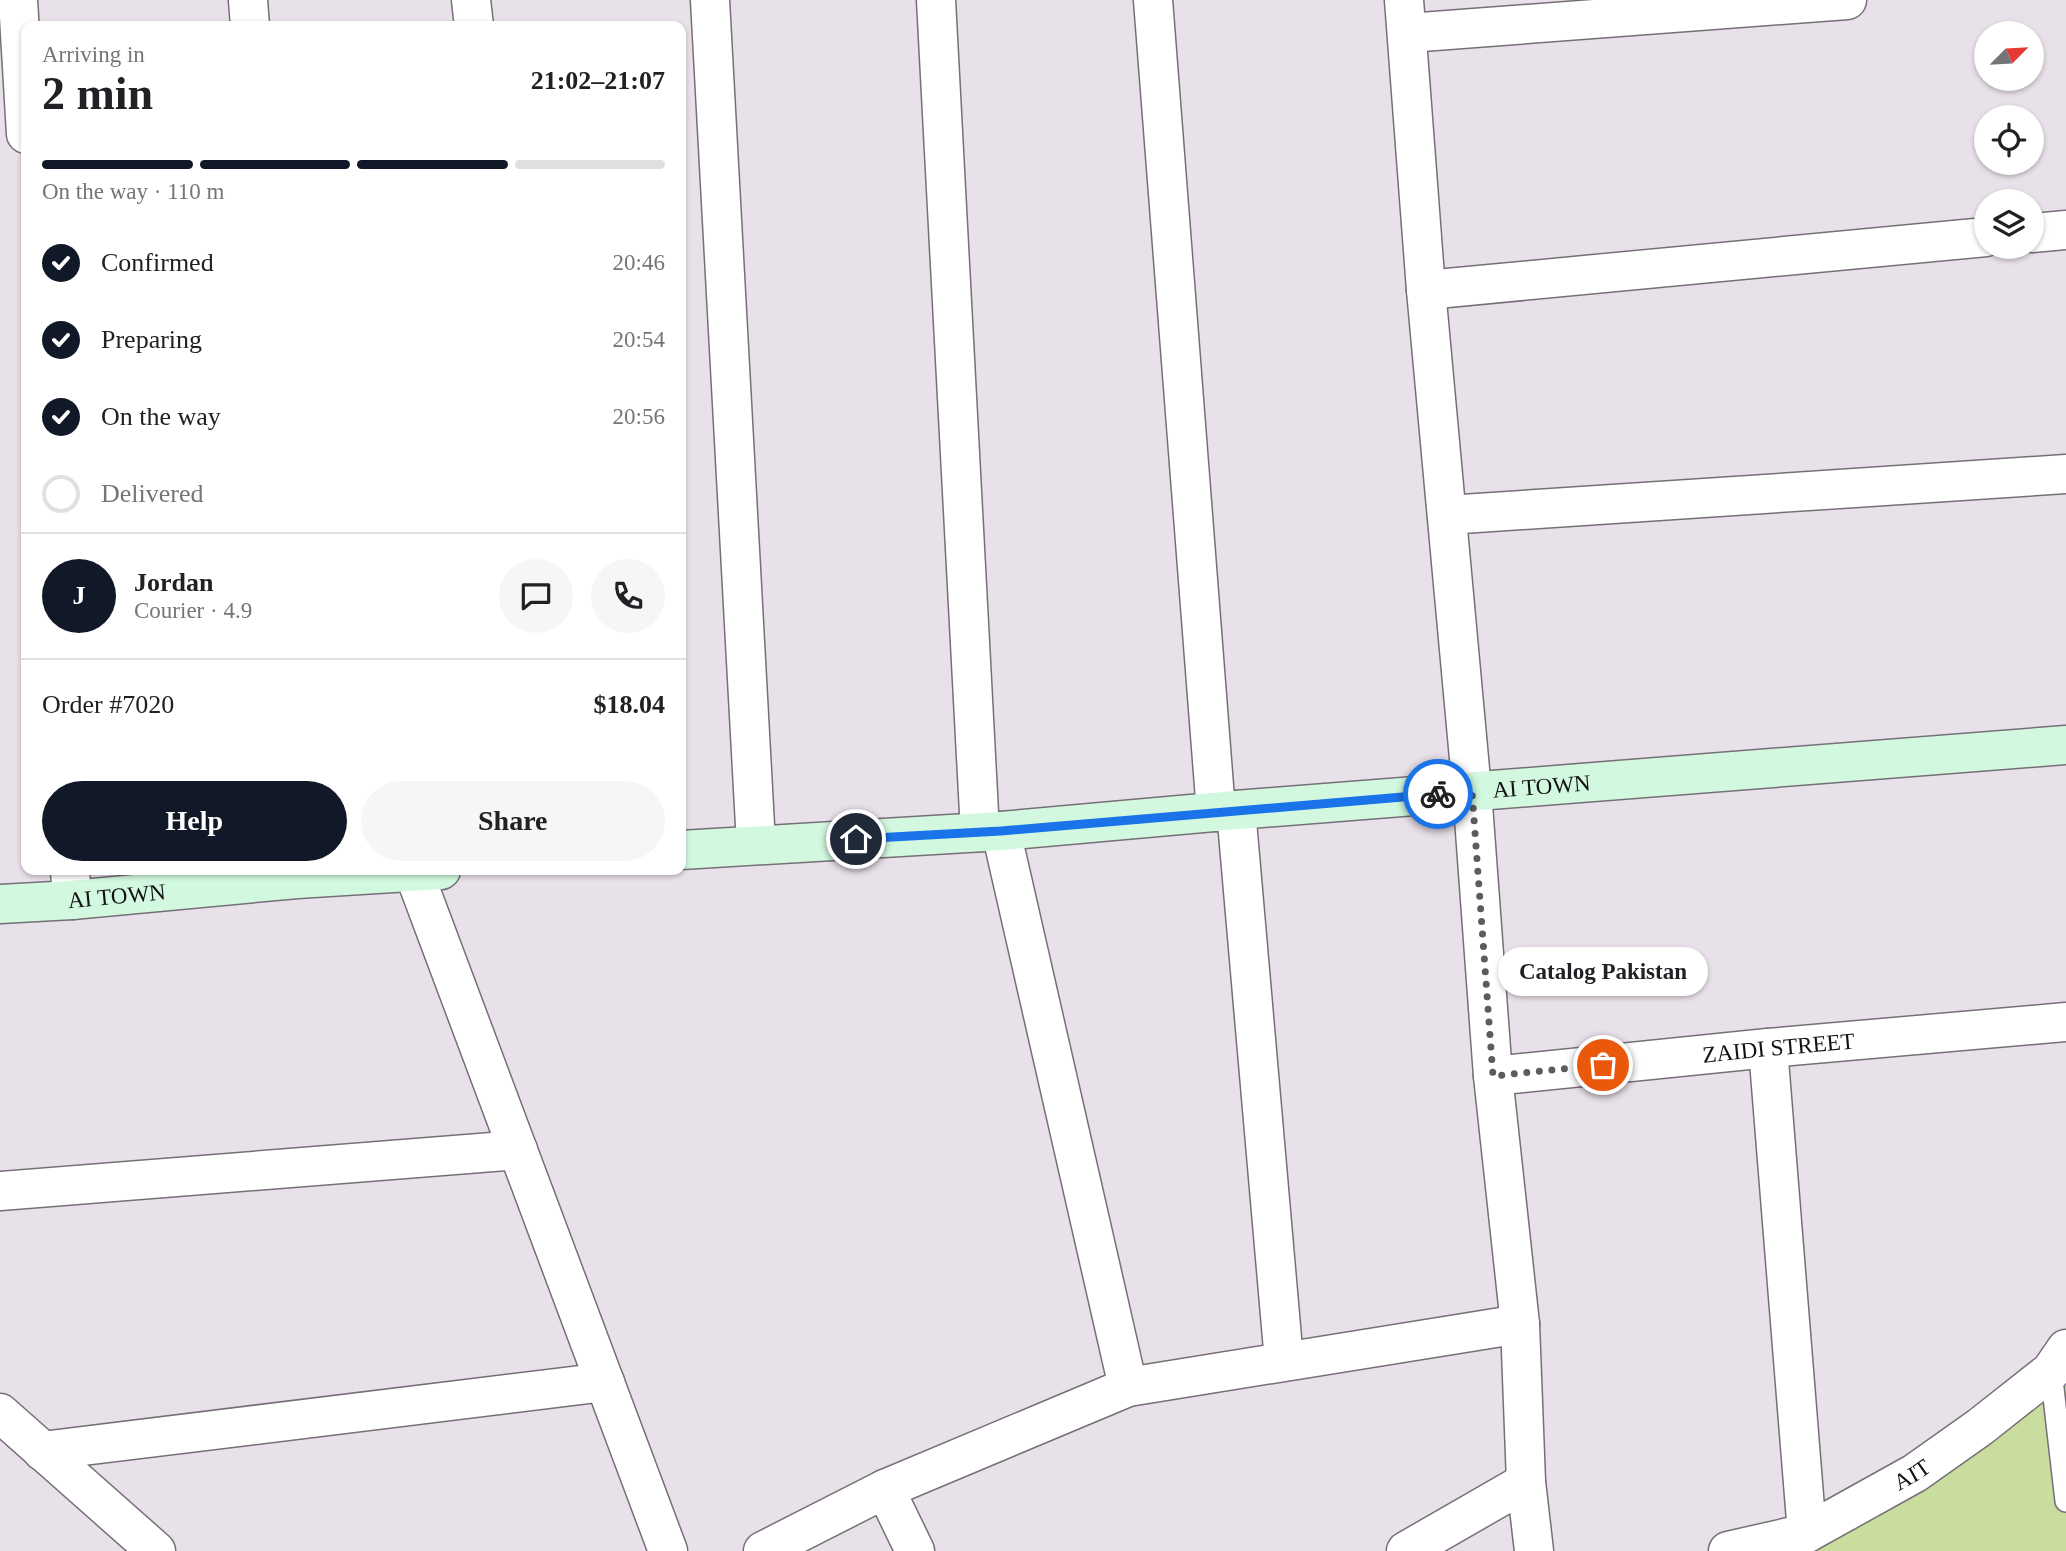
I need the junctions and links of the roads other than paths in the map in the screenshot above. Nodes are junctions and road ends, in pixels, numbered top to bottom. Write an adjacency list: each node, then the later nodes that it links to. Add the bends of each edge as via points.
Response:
1 (18, 0): 11 (street)
2 (248, 0): 9 (street)
3 (471, 0): 10 (street)
4 (710, 0): 22 (street)
5 (936, 0): 21 (street)
6 (1153, 0): 20 (street)
7 (1847, 0): 8 (street)
8 (1406, 17): 15 (street)
9 (250, 21)
10 (473, 21)
11 (21, 50)
12 (2066, 230): 13 (street)
13 (2044, 232)
14 (1974, 238): 15 (street)
15 (1426, 290): 17 (street)
16 (2066, 474): 17 (street)
17 (1447, 515): 19 (street)
18 (2066, 745): 19 (street, AI TOWN)
19 (1472, 792): 20 (street, AI TOWN); 30 (street)
20 (1226, 811): 21 (street, AI TOWN); 35 (street)
21 (990, 832): 22 (street, AI TOWN); 37 (street)
22 (756, 844): 23 (street, AI TOWN)
23 (686, 850)
24 (276, 875): 26 (street, AI TOWN)
25 (429, 875): 31 (street)
26 (71, 885): 27 (street, AI TOWN)
27 (0, 904)
28 (2066, 1022): 29 (street, ZAIDI STREET)
29 (1768, 1048): 30 (street, ZAIDI STREET); 43 (street)
30 (1493, 1076): 33 (street)
31 (518, 1150): 32 (street); 36 (street)
32 (0, 1191)
33 (1520, 1324): 35 (street); 40 (street)
34 (2059, 1360): 42 (lane); 43 (street, AIT, via 1980,1427 1916,1473)
35 (1284, 1361): 37 (street)
36 (605, 1382): 39 (street); 45 (street)
37 (1128, 1387): 41 (street)
38 (0, 1413): 39 (street)
39 (42, 1451): 44 (street)
40 (1526, 1482): 48 (street); 49 (street)
41 (885, 1489): 46 (street); 47 (street)
42 (2066, 1501)
43 (1807, 1533): 50 (street, AIT)
44 (156, 1551)
45 (668, 1551)
46 (763, 1551)
47 (915, 1551)
48 (1406, 1551)
49 (1534, 1551)
50 (1728, 1551)

